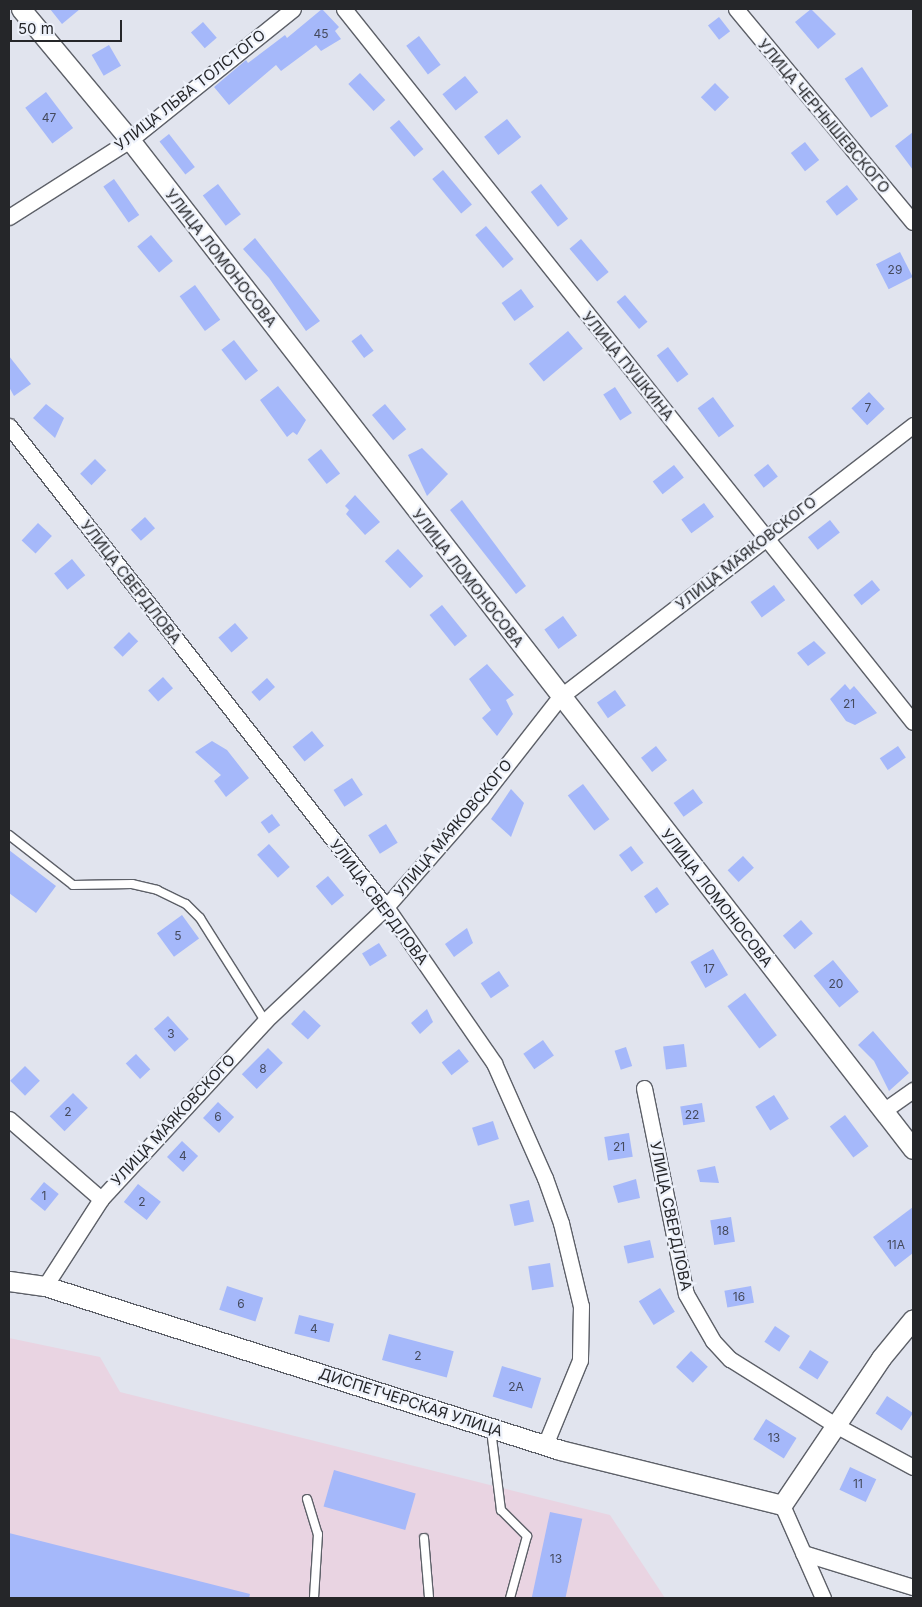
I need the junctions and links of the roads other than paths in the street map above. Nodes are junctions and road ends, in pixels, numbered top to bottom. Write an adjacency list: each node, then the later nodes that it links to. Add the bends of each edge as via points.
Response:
1 (21, 9): 5 (street, УЛИЦА ЛОМОНОСОВА)
2 (293, 9): 5 (street, УЛИЦА ЛЬВА ТОЛСТОГО)
3 (344, 9): 10 (street, УЛИЦА ПУШКИНА)
4 (736, 9): 7 (street, УЛИЦА ЧЕРНЫШЕВСКОГО)
5 (130, 140): 6 (street, УЛИЦА ЛЬВА ТОЛСТОГО); 11 (street, УЛИЦА ЛОМОНОСОВА)
6 (9, 217)
7 (913, 222)
8 (913, 425): 10 (street, УЛИЦА МАЯКОВСКОГО)
9 (9, 426): 14 (street, УЛИЦА СВЕРДЛОВА)
10 (766, 538): 11 (street, УЛИЦА МАЯКОВСКОГО); 12 (street, УЛИЦА ПУШКИНА)
11 (560, 696): 14 (street, УЛИЦА МАЯКОВСКОГО, via 481,798); 18 (street, УЛИЦА ЛОМОНОСОВА)
12 (913, 722)
13 (9, 835): 15 (lane, via 73,885 132,884 157,890 186,904 200,918)
14 (386, 907): 15 (street, УЛИЦА МАЯКОВСКОГО); 27 (street, УЛИЦА СВЕРДЛОВА, via 494,1063 527,1130 561,1223 581,1306 580,1360)
15 (264, 1021): 21 (street, УЛИЦА МАЯКОВСКОГО)
16 (644, 1088): 25 (street, УЛИЦА СВЕРДЛОВА, via 684,1285 698,1319 730,1359)
17 (913, 1090): 18 (street)
18 (883, 1111): 20 (street, УЛИЦА ЛОМОНОСОВА)
19 (9, 1120): 21 (street)
20 (913, 1149)
21 (101, 1199): 23 (street, УЛИЦА МАЯКОВСКОГО)
22 (9, 1281): 23 (street, ДИСПЕТЧЕРСКАЯ УЛИЦА)
23 (45, 1286): 26 (street, ДИСПЕТЧЕРСКАЯ УЛИЦА)
24 (913, 1319): 25 (street, via 881,1358)
25 (837, 1426): 28 (street, УЛИЦА СВЕРДЛОВА); 30 (street)
26 (491, 1428): 27 (street, ДИСПЕТЧЕРСКАЯ УЛИЦА); 36 (lane, via 501,1510 527,1536)
27 (545, 1445): 30 (street, ДИСПЕТЧЕРСКАЯ УЛИЦА)
28 (913, 1467)
29 (307, 1499): 34 (lane, via 318,1534)
30 (782, 1505): 32 (street)
31 (424, 1538): 35 (lane)
32 (803, 1553): 33 (street); 37 (street)
33 (913, 1586)
34 (314, 1598)
35 (429, 1598)
36 (510, 1598)
37 (823, 1598)

